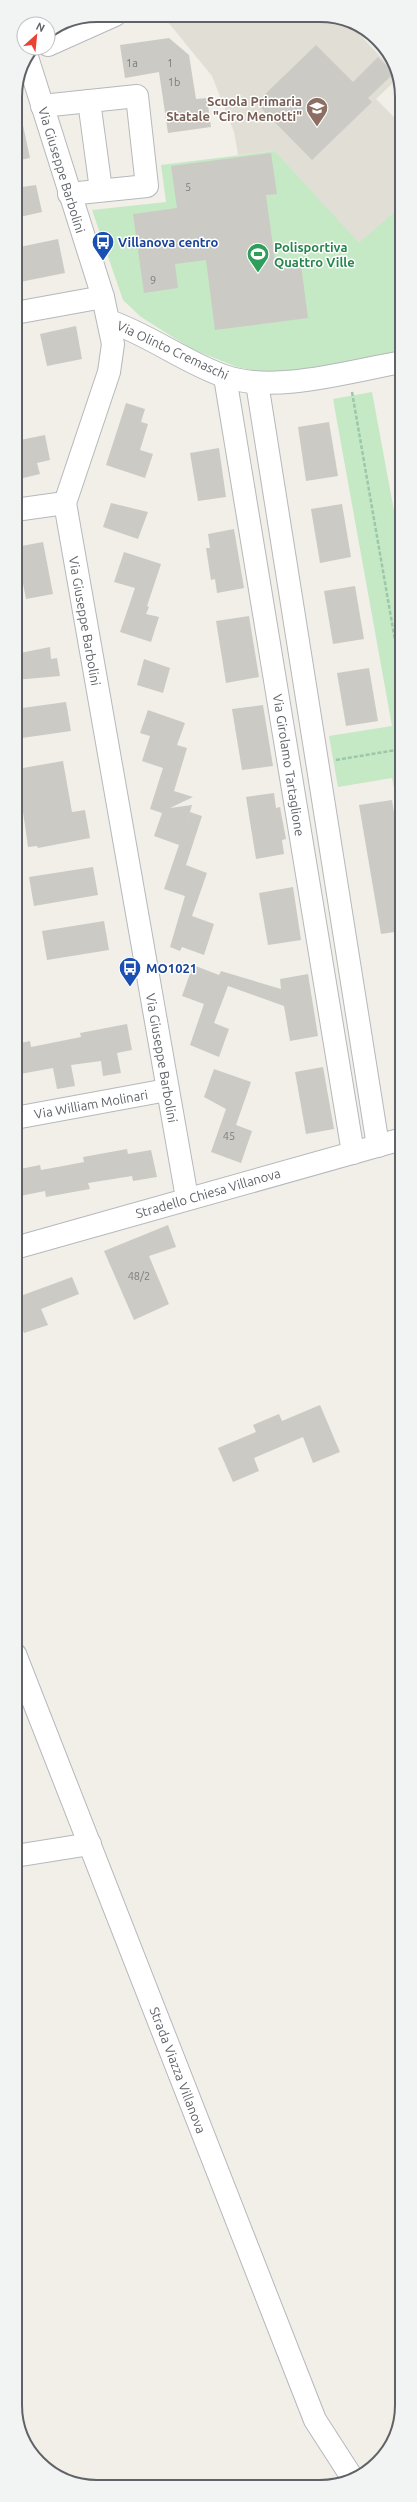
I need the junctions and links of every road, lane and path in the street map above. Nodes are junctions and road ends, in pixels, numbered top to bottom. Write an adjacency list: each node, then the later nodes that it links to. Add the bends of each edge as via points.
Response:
1 (99, 22): 2 (street)
2 (56, 41)
3 (29, 65): 5 (street, Via Giuseppe Barbolini)
4 (88, 101): 5 (street); 6 (street); 6 (street, via 137,96 147,186)
5 (42, 106): 7 (street, Via Giuseppe Barbolini)
6 (101, 190): 7 (street)
7 (69, 194): 8 (street, Via Giuseppe Barbolini)
8 (103, 298): 9 (street); 10 (street, Via Giuseppe Barbolini)
9 (22, 312)
10 (109, 321): 13 (street, Via Olinto Cremaschi, via 133,329 180,356); 15 (street, Via Giuseppe Barbolini, via 114,344 113,359)
11 (395, 363): 12 (street, Via Olinto Cremaschi)
12 (348, 372): 14 (street, Via Olinto Cremaschi, via 289,382); 17 (path)
13 (225, 377): 14 (street, Via Olinto Cremaschi); 24 (street, Via Girolamo Tartaglione)
14 (257, 383): 19 (street)
15 (65, 503): 16 (street); 20 (street, Via Giuseppe Barbolini)
16 (22, 509)
17 (395, 641)
18 (395, 750): 19 (path)
19 (318, 763): 23 (street)
20 (167, 1090): 21 (street, Via William Molinari); 25 (street, Via Giuseppe Barbolini)
21 (22, 1117)
22 (395, 1141): 23 (street, Stradello Chiesa Villanova)
23 (378, 1146): 24 (street, Stradello Chiesa Villanova)
24 (353, 1154): 25 (street, Stradello Chiesa Villanova)
25 (187, 1198): 26 (street, Stradello Chiesa Villanova)
26 (22, 1246)
27 (22, 1672): 28 (street, Strada Viazza Villanova)
28 (90, 1844): 29 (street); 30 (street, Strada Viazza Villanova, via 315,2420)
29 (22, 1855)
30 (350, 2473)

